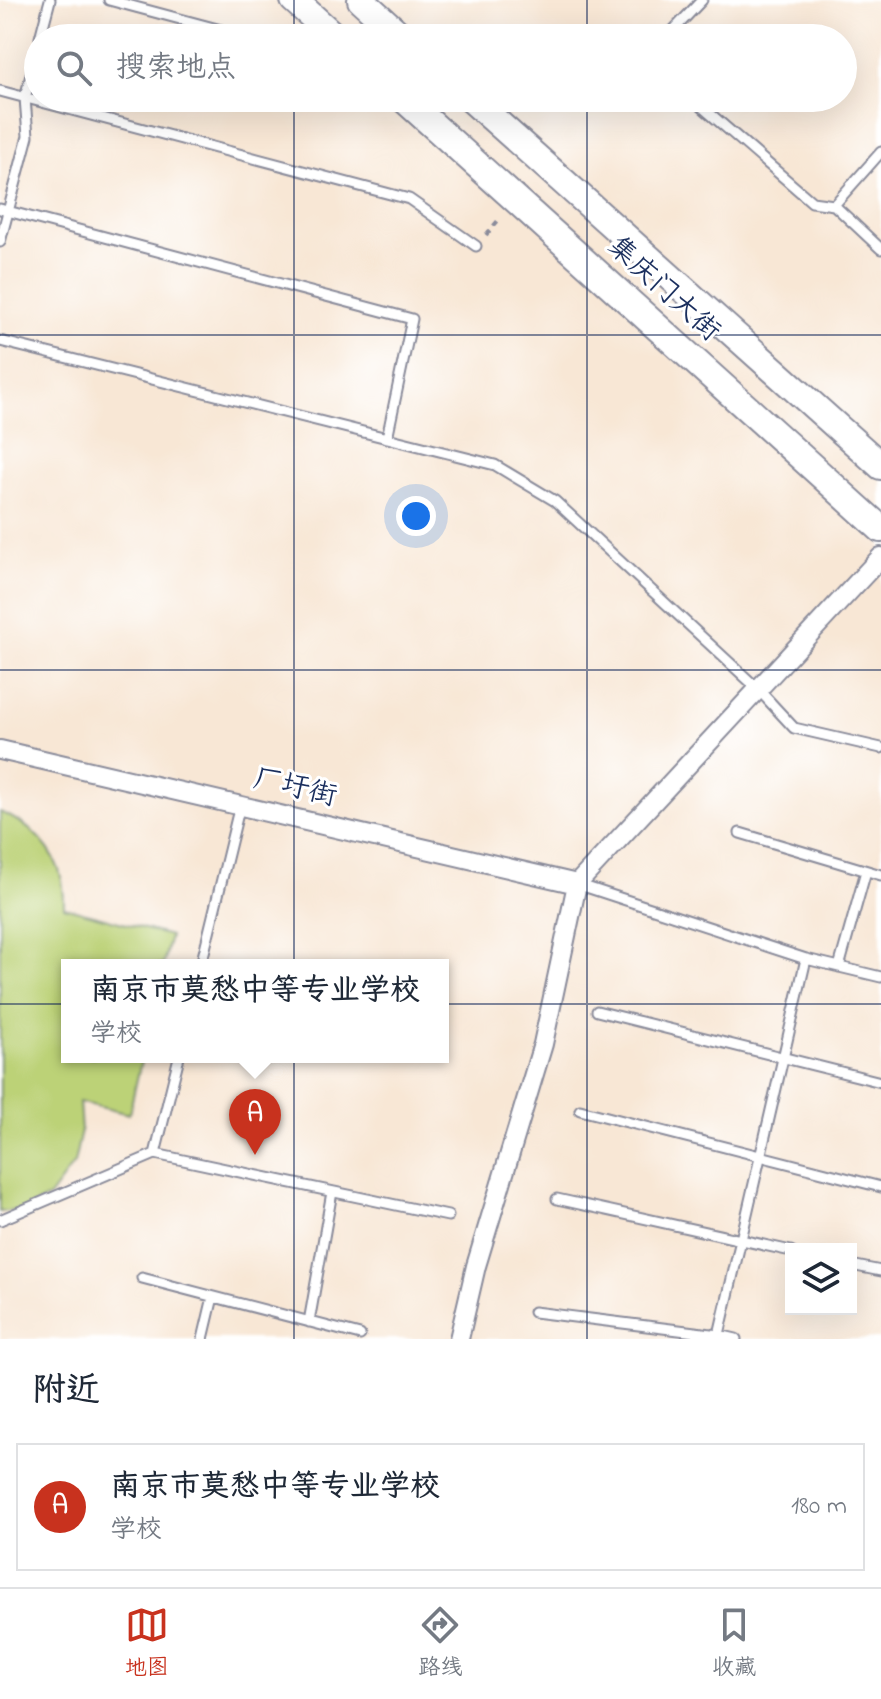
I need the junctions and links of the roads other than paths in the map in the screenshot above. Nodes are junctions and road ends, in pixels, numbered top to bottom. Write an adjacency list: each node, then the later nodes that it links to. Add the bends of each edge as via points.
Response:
1 (50, 0): 6 (lane)
2 (109, 0): 7 (lane)
3 (294, 0): 8 (main road)
4 (361, 0): 9 (main road)
5 (702, 0): 10 (lane)
6 (44, 24)
7 (199, 24)
8 (321, 24)
9 (388, 24)
10 (679, 24)
11 (0, 91): 12 (lane)
12 (24, 98)
13 (26, 112): 20 (lane, via 28,136)
14 (78, 112): 22 (lane, via 409,199)
15 (419, 112): 27 (main road, 集庆门大街)
16 (486, 112): 26 (main road, 集庆门大街)
17 (708, 112): 19 (lane, via 812,202)
18 (881, 152): 19 (lane)
19 (834, 205): 23 (lane)
20 (4, 210): 21 (lane); 25 (lane, via 412,319)
21 (0, 242)
22 (476, 246)
23 (881, 249)
24 (0, 341): 25 (lane)
25 (387, 438): 29 (lane, via 495,465 555,501)
26 (881, 466)
27 (881, 529)
28 (881, 557): 29 (street)
29 (758, 689): 30 (lane, via 794,728); 36 (street)
30 (881, 748)
31 (0, 750): 32 (street, 厂圩街)
32 (240, 805): 36 (street, 厂圩街); 37 (lane)
33 (740, 833): 34 (lane)
34 (866, 871): 35 (lane); 39 (lane)
35 (881, 875)
36 (577, 884): 38 (lane); 64 (street, via 543,1044)
37 (202, 959)
38 (806, 959): 39 (lane); 42 (lane)
39 (839, 967): 40 (lane)
40 (881, 977)
41 (597, 1011): 42 (lane)
42 (783, 1058): 44 (lane); 47 (lane)
43 (178, 1063): 46 (lane)
44 (881, 1082)
45 (580, 1110): 47 (lane)
46 (155, 1154): 49 (lane); 52 (lane)
47 (760, 1156): 48 (lane); 53 (lane)
48 (881, 1187)
49 (332, 1192): 51 (lane); 60 (lane)
50 (557, 1199): 53 (lane)
51 (448, 1216)
52 (0, 1220)
53 (741, 1240): 54 (lane); 62 (lane)
54 (785, 1250)
55 (857, 1266): 56 (lane)
56 (881, 1271)
57 (142, 1278): 58 (lane)
58 (213, 1297): 60 (lane); 63 (lane)
59 (534, 1312): 62 (lane)
60 (309, 1322): 61 (lane)
61 (360, 1335)
62 (718, 1337): 65 (lane)
63 (203, 1339)
64 (459, 1339)
65 (736, 1339)

